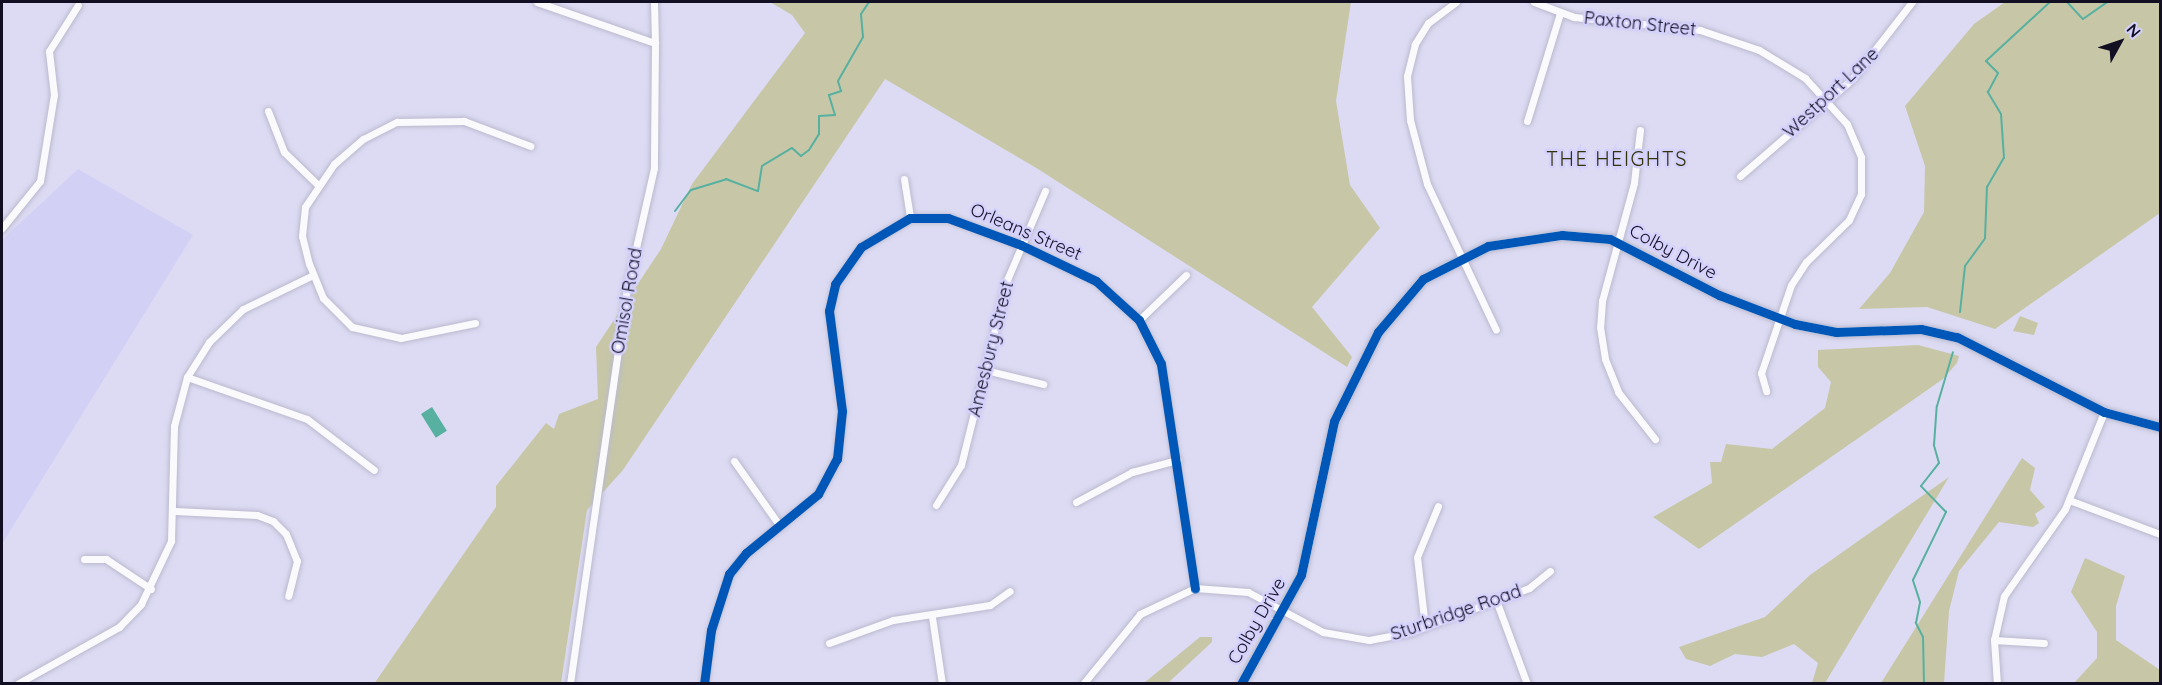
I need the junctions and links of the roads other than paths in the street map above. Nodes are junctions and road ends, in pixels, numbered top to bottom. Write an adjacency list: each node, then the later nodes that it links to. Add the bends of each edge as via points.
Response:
1 (537, 2): 8 (street)
2 (654, 2): 8 (street, Omisol Road)
3 (1456, 2): 22 (street, via 1421,33 1407,76 1419,163)
4 (1534, 2): 7 (street, Paxton Street)
5 (1912, 2): 9 (street, Westport Lane, via 1870,61)
6 (78, 5): 19 (street, via 49,51 54,95 40,181)
7 (1560, 13): 9 (street, Paxton Street, via 1674,25 1725,37 1777,58); 11 (street)
8 (655, 43): 60 (street, Omisol Road, via 654,168 627,288)
9 (1828, 100): 14 (street, Westport Lane); 25 (street, Paxton Street, via 1858,145 1861,194 1840,232 1797,273)
10 (268, 111): 16 (street, via 284,152)
11 (1527, 121)
12 (1640, 130): 20 (street)
13 (530, 146): 16 (street, via 464,121 397,122 363,139)
14 (1740, 176)
15 (904, 179): 18 (street)
16 (317, 184): 23 (street, via 305,207 302,236)
17 (1044, 191): 21 (street, Amesbury Street)
18 (910, 218): 21 (street, Orleans Street, via 948,218); 44 (street, Orleans Street, via 867,241 835,284 829,311 842,411 837,459 818,494)
19 (2, 228)
20 (1619, 242): 22 (street, Colby Drive, via 1553,236 1488,246); 25 (street, Colby Drive, via 1712,292); 35 (street, via 1602,301 1601,343 1618,392)
21 (1021, 246): 26 (street, Orleans Street, via 1096,281); 29 (street, Amesbury Street)
22 (1459, 258): 28 (street); 53 (street, Colby Drive, via 1423,279 1395,306 1350,383 1328,445 1301,574)
23 (313, 275): 27 (street, via 331,309 373,336 401,338); 30 (street, via 243,309 208,342)
24 (1186, 276): 26 (street)
25 (1780, 318): 32 (street, Paxton Street, via 1761,373); 33 (street, Colby Drive, via 1836,332 1921,329 1957,337)
26 (1139, 320): 36 (street, Orleans Street, via 1161,364)
27 (475, 323)
28 (1496, 330)
29 (985, 370): 31 (street); 41 (street, Amesbury Street, via 961,465)
30 (187, 377): 38 (street, via 301,415); 43 (street, via 173,434)
31 (1042, 384)
32 (1766, 391)
33 (2104, 411): 34 (street, Colby Drive); 39 (street)
34 (2160, 427)
35 (1655, 439)
36 (1177, 460): 40 (street, via 1132,472); 48 (street, Orleans Street)
37 (735, 461): 44 (street)
38 (374, 470)
39 (2069, 500): 45 (street); 56 (street, via 2011,582)
40 (1077, 502)
41 (936, 505)
42 (1438, 506): 55 (street, via 1417,557)
43 (175, 511): 49 (street, via 167,552); 51 (street, via 257,515 273,521 286,534 297,561)
44 (780, 526): 61 (street, Orleans Street, via 737,563 721,589)
45 (2160, 534)
46 (84, 559): 49 (street, via 105,559)
47 (1550, 571): 52 (street, Sturbridge Road, via 1529,588)
48 (1195, 588): 53 (street, Sturbridge Road, via 1238,590); 63 (street, Sturbridge Road, via 1140,614)
49 (151, 590): 59 (street, via 118,627)
50 (1010, 591): 54 (street, via 990,605)
51 (288, 596)
52 (1496, 600): 55 (street, Sturbridge Road); 65 (street)
53 (1283, 612): 55 (street, Sturbridge Road, via 1323,632 1352,639 1394,637); 64 (street, Colby Drive)
54 (932, 617): 57 (street, via 873,625); 62 (street)
55 (1425, 627)
56 (1994, 640): 58 (street); 66 (street)
57 (829, 643)
58 (2044, 643)
59 (17, 684)
60 (570, 684)
61 (704, 684)
62 (942, 684)
63 (1083, 684)
64 (1241, 684)
65 (1527, 684)
66 (1997, 684)

